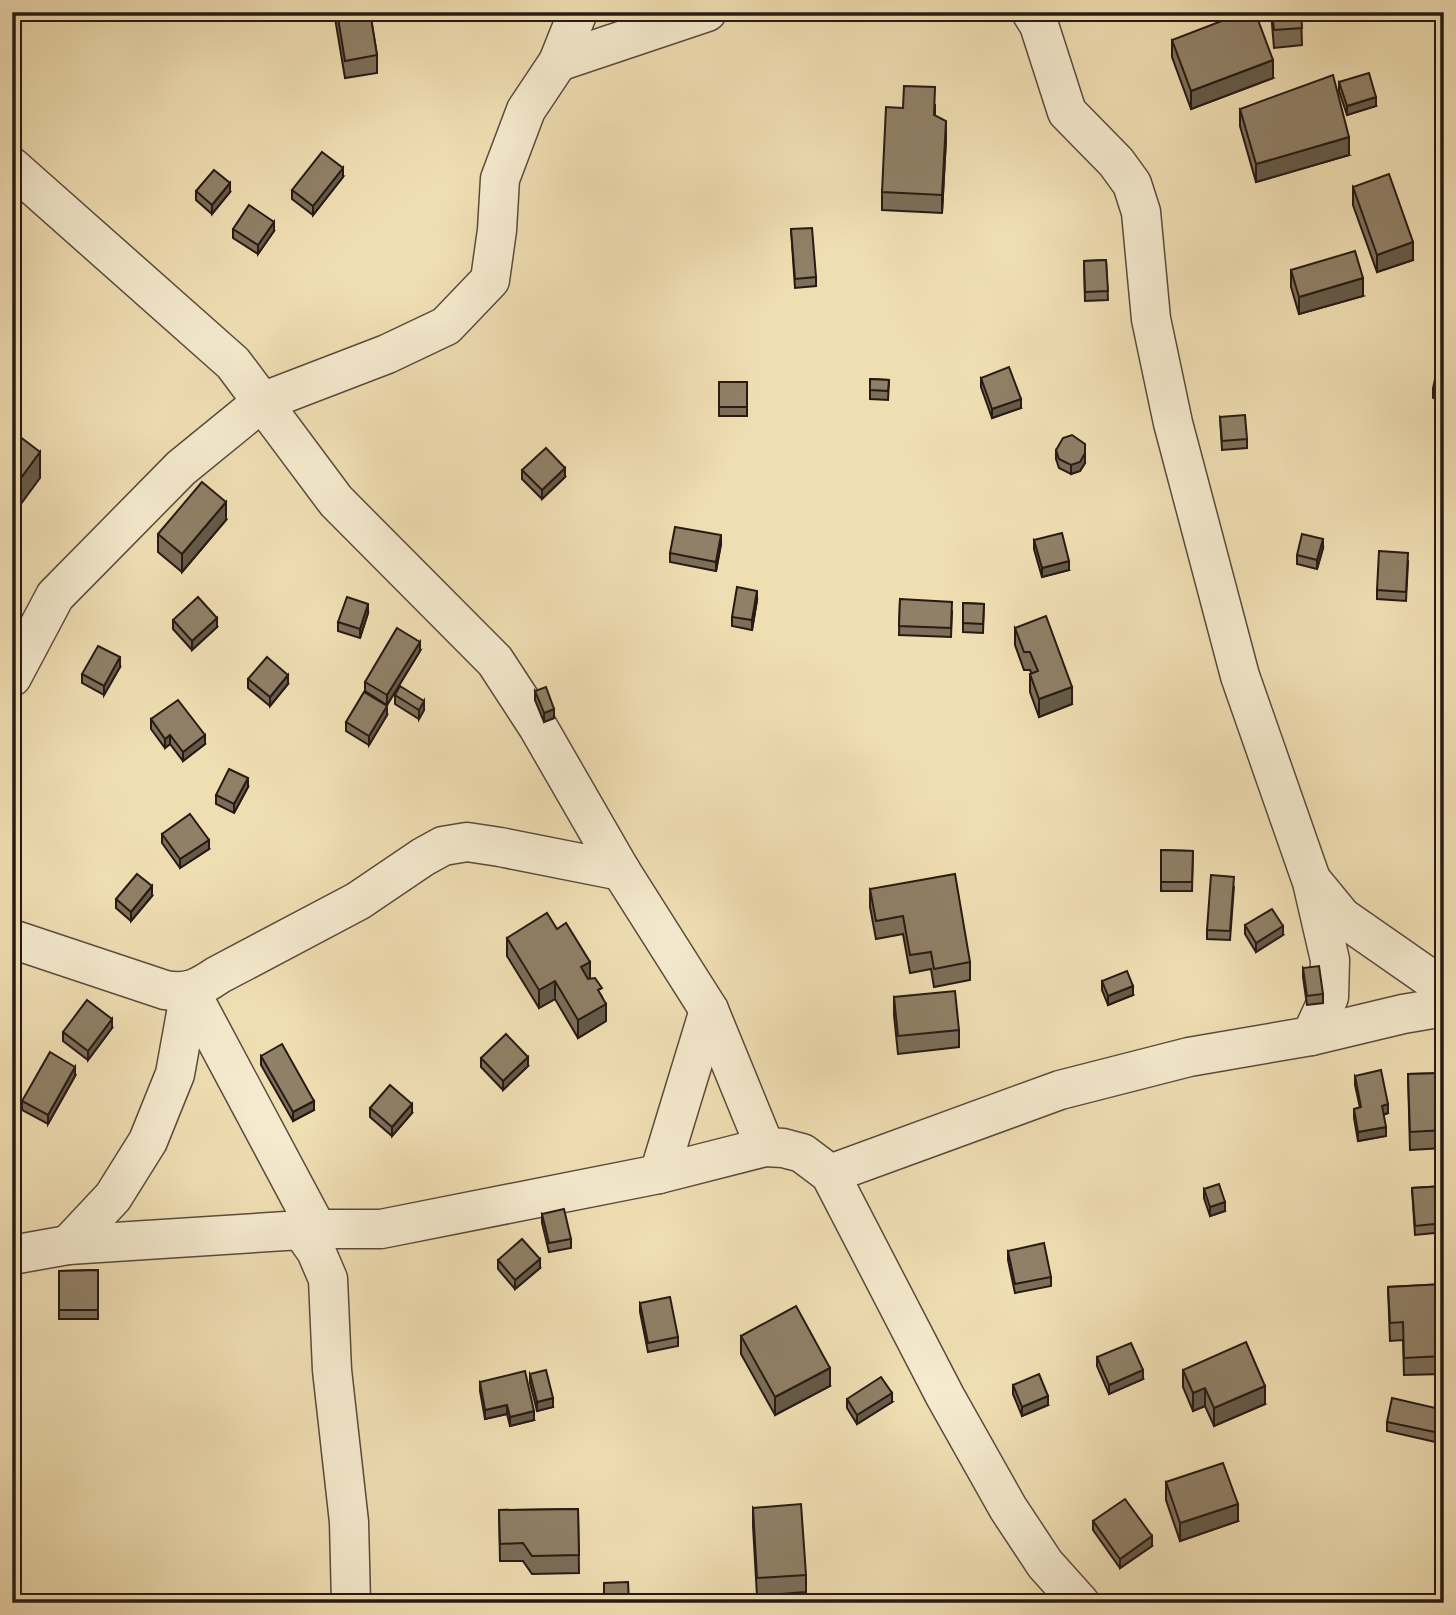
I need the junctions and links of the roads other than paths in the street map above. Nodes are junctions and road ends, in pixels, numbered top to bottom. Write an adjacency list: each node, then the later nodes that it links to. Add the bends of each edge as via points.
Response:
1 (578, 12): 4 (street)
2 (707, 12): 4 (street)
3 (1031, 12): 9 (street, via 1067,112 1132,184 1141,212 1151,319 1173,423 1240,676)
4 (558, 62): 6 (street, via 526,110 500,179 490,280 446,326)
5 (12, 167): 6 (street, via 233,363)
6 (262, 402): 7 (street, via 181,468 55,596); 8 (street, via 336,501 495,661)
7 (12, 677)
8 (621, 871): 12 (street, via 489,845 443,846 358,901); 14 (street)
9 (1312, 882): 11 (street, via 1342,917); 15 (street, via 1330,960 1329,997)
10 (12, 939): 12 (street, via 165,990)
11 (1444, 988)
12 (190, 991): 20 (street); 21 (street, via 175,1074 148,1141 113,1197)
13 (1444, 1007): 15 (street)
14 (709, 1010): 16 (street); 17 (street)
15 (1311, 1036): 18 (street, via 1189,1057 1060,1090)
16 (765, 1147): 17 (street); 18 (street, via 802,1153)
17 (659, 1174): 19 (street)
18 (830, 1174): 25 (street, via 1008,1508 1045,1564)
19 (381, 1229): 20 (street); 23 (street, via 347,1256)
20 (309, 1230): 21 (street); 23 (street)
21 (68, 1245): 22 (street)
22 (12, 1255)
23 (328, 1279): 24 (street, via 332,1370 349,1522)
24 (351, 1603)
25 (1080, 1603)

